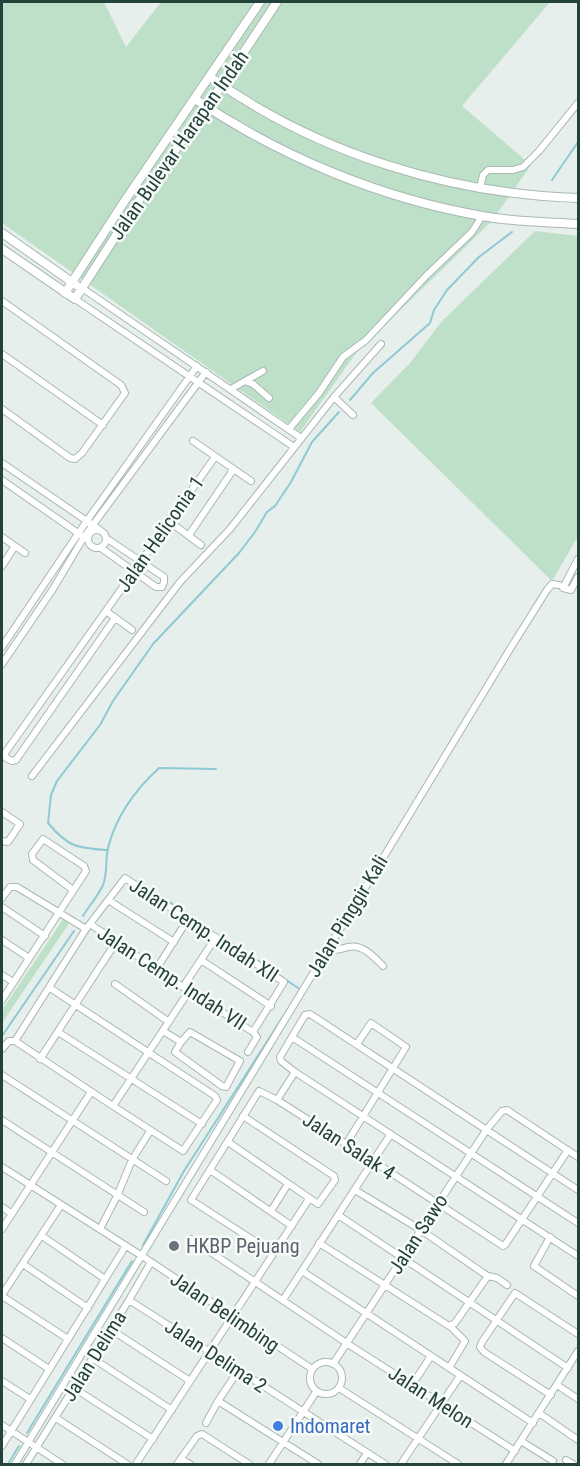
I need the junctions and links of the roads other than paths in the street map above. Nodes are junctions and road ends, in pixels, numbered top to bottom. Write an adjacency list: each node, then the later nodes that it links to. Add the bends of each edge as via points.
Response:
1 (260, 2): 3 (street, Jalan Bulevar Harapan Indah)
2 (277, 2): 4 (street, Jalan Bulevar Harapan Indah)
3 (210, 77): 4 (street); 5 (street, Jalan Bulevar Harapan Indah)
4 (222, 85): 7 (street, Jalan Bulevar Harapan Indah); 8 (street, via 262,110 375,162)
5 (195, 99): 7 (street); 14 (street, Jalan Bulevar Harapan Indah)
6 (579, 103): 8 (street, via 528,163 513,170 488,170)
7 (206, 107): 10 (street, via 249,133 364,185 427,205); 15 (street, Jalan Bulevar Harapan Indah)
8 (480, 188): 9 (street)
9 (579, 198)
10 (482, 216): 11 (street); 33 (street, via 472,232 366,340 343,357)
11 (579, 224)
12 (2, 233): 14 (street)
13 (2, 249): 16 (street)
14 (72, 282): 15 (street); 16 (street, Jalan Bulevar Harapan Indah)
15 (82, 288): 17 (street, Jalan Bulevar Harapan Indah); 21 (street)
16 (65, 293): 17 (street)
17 (75, 299): 24 (street)
18 (2, 301): 32 (street, via 124,388 125,396)
19 (381, 344): 28 (street)
20 (2, 354): 32 (street)
21 (197, 366): 23 (street); 24 (street)
22 (263, 371): 25 (street)
23 (206, 372): 26 (street); 27 (street)
24 (190, 376): 26 (street); 43 (street)
25 (245, 381): 27 (street); 29 (street)
26 (199, 382): 36 (street); 43 (street)
27 (231, 389): 33 (street)
28 (334, 397): 31 (street); 34 (street)
29 (269, 398)
30 (2, 409): 32 (street, via 70,458 78,458)
31 (353, 415)
32 (103, 425)
33 (288, 429): 34 (street)
34 (301, 438): 36 (street)
35 (193, 441): 37 (street)
36 (294, 447): 67 (street, via 236,522 180,582)
37 (215, 457): 39 (street); 42 (street, Jalan Heliconia 1)
38 (2, 464): 43 (street)
39 (233, 470): 41 (street); 45 (street)
40 (2, 480): 47 (street)
41 (251, 481)
42 (170, 522): 45 (street); 56 (street, Jalan Heliconia 1)
43 (89, 524): 44 (street); 47 (street)
44 (100, 531): 47 (street); 48 (street)
45 (189, 535): 49 (street)
46 (2, 537): 50 (street)
47 (83, 537): 51 (street, via 92,547); 65 (street); 66 (street)
48 (106, 538): 51 (street); 52 (street)
49 (201, 545)
50 (15, 546): 53 (street); 57 (street)
51 (101, 548): 54 (street)
52 (124, 550): 54 (street); 56 (street)
53 (25, 553)
54 (118, 559): 58 (street)
55 (579, 559): 61 (street, via 562,587)
56 (140, 561): 58 (street, Jalan Heliconia 1); 58 (street, via 164,577 164,585 156,586)
57 (2, 566)
58 (134, 570): 62 (street, Jalan Heliconia 1)
59 (579, 577): 61 (street)
60 (559, 585): 82 (street, Jalan Pinggir Kali, via 552,584 540,600)
61 (576, 589)
62 (106, 612): 63 (street); 63 (street, Jalan Heliconia 1, via 5,753 6,758 16,760)
63 (115, 618): 64 (street)
64 (132, 630)
65 (2, 647)
66 (2, 664)
67 (32, 776)
68 (2, 812): 69 (street, via 20,824 8,842)
69 (2, 841)
70 (73, 890): 70 (street, via 86,868 43,839 32,859); 74 (street)
71 (2, 898): 74 (street, Jalan Cemp. Indah VII, via 10,887 17,887)
72 (108, 900): 75 (street, Jalan Cemp. Indah XII, via 125,878); 76 (street, Jalan Cemp. Indah XII); 81 (street)
73 (2, 907): 77 (street)
74 (60, 912): 76 (street, Jalan Cemp. Indah VII); 77 (street)
75 (188, 919): 78 (street, Jalan Cemp. Indah XII); 81 (street)
76 (86, 926): 80 (street, Jalan Cemp. Indah VII); 90 (street, Jalan Cemp. Indah XII)
77 (45, 936): 83 (street)
78 (216, 937): 84 (street); 94 (street, Jalan Cemp. Indah XII, via 284,982)
79 (2, 940): 83 (street)
80 (116, 942): 86 (street, Jalan Cemp. Indah VII); 93 (street)
81 (174, 942): 86 (street)
82 (328, 949): 85 (street, via 360,947); 162 (street, Jalan Pinggir Kali)
83 (29, 958): 88 (street)
84 (201, 960): 91 (street); 94 (street)
85 (383, 966)
86 (157, 968): 91 (street, Jalan Cemp. Indah VII)
87 (2, 975): 88 (street)
88 (13, 982): 92 (street)
89 (115, 984): 95 (street)
90 (50, 988): 93 (street); 100 (street, Jalan Cemp. Indah XII)
91 (186, 989): 95 (street); 98 (street, Jalan Cemp. Indah VII)
92 (2, 1000)
93 (76, 1004): 97 (street); 104 (street)
94 (271, 1006): 98 (street, Jalan Cemp. Indah XII)
95 (169, 1022): 96 (street)
96 (163, 1031): 101 (street); 104 (street)
97 (58, 1032): 106 (street); 110 (street)
98 (253, 1032): 105 (street, via 257,1037)
99 (292, 1037): 102 (street, via 308,1014); 108 (street, via 279,1059); 112 (street)
100 (15, 1041): 103 (street, via 9,1041); 106 (street)
101 (181, 1042): 101 (street, via 175,1053 222,1086 228,1085 239,1060 190,1032)
102 (357, 1044): 107 (street); 107 (street, via 371,1023 389,1034 406,1047)
103 (2, 1049)
104 (149, 1052): 110 (street); 119 (street, via 216,1097)
105 (248, 1052)
106 (40, 1059): 111 (street)
107 (393, 1069): 112 (street); 120 (street)
108 (295, 1072): 113 (street); 116 (street)
109 (2, 1075): 118 (street)
110 (132, 1079): 114 (street); 119 (street)
111 (91, 1092): 114 (street); 118 (street)
112 (378, 1093): 116 (street); 127 (street)
113 (278, 1100): 115 (street, Jalan Salak 4, via 258,1092); 124 (street, Jalan Salak 4)
114 (113, 1106): 121 (street)
115 (243, 1116): 123 (street); 142 (street, via 335,1177 320,1203)
116 (363, 1117): 122 (street); 124 (street)
117 (2, 1120): 126 (street)
118 (71, 1120): 126 (street); 129 (street)
119 (202, 1124): 121 (street, via 183,1151)
120 (487, 1130): 125 (street, Jalan Sawo, via 507,1110); 127 (street, Jalan Sawo); 133 (street)
121 (150, 1131): 129 (street)
122 (390, 1135): 130 (street); 134 (street)
123 (228, 1142): 132 (street); 136 (street)
124 (346, 1144): 130 (street, Jalan Salak 4)
125 (568, 1150): 128 (street); 133 (street)
126 (51, 1153): 137 (street); 140 (street)
127 (471, 1153): 134 (street, Jalan Sawo); 141 (street)
128 (579, 1157)
129 (132, 1160): 135 (street); 140 (street)
130 (374, 1161): 138 (street); 143 (street, Jalan Salak 4)
131 (2, 1167): 137 (street, Jalan Belimbing)
132 (210, 1170): 146 (street); 161 (street, via 191,1200)
133 (553, 1173): 139 (street); 141 (street)
134 (456, 1177): 143 (street, Jalan Sawo); 150 (street)
135 (166, 1181)
136 (288, 1184): 142 (street); 146 (street)
137 (30, 1185): 144 (street, Jalan Belimbing); 148 (street)
138 (355, 1190): 149 (street); 155 (street)
139 (579, 1190)
140 (117, 1196): 147 (street); 154 (street)
141 (538, 1197): 150 (street); 151 (street)
142 (309, 1198): 152 (street)
143 (438, 1203): 150 (street, Jalan Salak 4, via 503,1246); 155 (street, Jalan Sawo)
144 (61, 1205): 154 (street, Jalan Belimbing); 156 (street)
145 (2, 1207): 148 (street)
146 (271, 1211): 152 (street)
147 (144, 1212)
148 (12, 1214): 153 (street)
149 (338, 1215): 159 (street); 164 (street)
150 (522, 1219): 157 (street)
151 (579, 1223)
152 (292, 1226): 161 (street)
153 (2, 1229)
154 (100, 1229): 160 (street, Jalan Belimbing)
155 (421, 1230): 164 (street, Jalan Sawo); 168 (street)
156 (42, 1236): 166 (street); 169 (street)
157 (550, 1237): 163 (street); 174 (street, via 534,1266)
158 (191, 1239): 170 (street, Jalan Melon)
159 (320, 1243): 167 (street); 172 (street)
160 (128, 1248): 162 (street, Jalan Belimbing); 169 (street)
161 (273, 1253): 170 (street)
162 (140, 1255): 165 (street, Jalan Belimbing); 222 (street, Jalan Pinggir Kali)
163 (579, 1256)
164 (402, 1258): 172 (street, Jalan Sawo); 177 (street)
165 (151, 1262): 175 (street, Jalan Delima); 180 (street, Jalan Belimbing)
166 (23, 1264): 173 (street); 178 (street)
167 (302, 1270): 176 (street); 179 (street)
168 (488, 1276): 171 (street); 177 (street)
169 (105, 1279): 178 (street)
170 (254, 1282): 176 (street, Jalan Melon); 180 (street)
171 (507, 1285)
172 (384, 1286): 179 (street, Jalan Sawo); 182 (street)
173 (2, 1295): 186 (street)
174 (579, 1296)
175 (129, 1300): 183 (street, Jalan Delima); 188 (street, Jalan Delima 2)
176 (283, 1300): 187 (street, Jalan Melon)
177 (470, 1301): 181 (street); 182 (street)
178 (88, 1308): 186 (street)
179 (366, 1313): 187 (street, Jalan Sawo); 190 (street)
180 (232, 1316): 188 (street); 197 (street, Jalan Belimbing)
181 (496, 1320): 184 (street, via 516,1293); 195 (street); 207 (street, via 481,1350)
182 (450, 1326): 194 (street, via 465,1341)
183 (110, 1329): 191 (street, Jalan Delima); 201 (street)
184 (579, 1334)
185 (2, 1338): 196 (street)
186 (68, 1339): 196 (street)
187 (347, 1343): 193 (street, Jalan Sawo); 202 (street, Jalan Melon)
188 (208, 1351): 198 (street, Jalan Delima 2); 201 (street)
189 (579, 1351): 192 (street)
190 (431, 1356): 194 (street); 202 (street)
191 (92, 1358): 204 (street, Jalan Delima); 212 (street)
192 (576, 1360): 195 (street)
193 (333, 1364): 197 (street, via 321,1362); 205 (street, via 342,1377)
194 (449, 1368): 199 (street)
195 (568, 1368): 203 (street)
196 (49, 1369): 208 (street)
197 (312, 1369): 206 (street, via 309,1376)
198 (238, 1371): 210 (street); 213 (street, Jalan Delima 2)
199 (460, 1376): 211 (street); 217 (street)
200 (2, 1381): 208 (street)
201 (190, 1381): 212 (street)
202 (412, 1385): 211 (street, Jalan Melon)
203 (557, 1385): 207 (street); 209 (street)
204 (74, 1388): 215 (street, Jalan Delima); 221 (street)
205 (339, 1388): 206 (street, via 327,1394); 220 (street)
206 (315, 1392): 213 (street)
207 (551, 1395): 214 (street)
208 (30, 1399): 219 (street)
209 (579, 1399)
210 (218, 1401): 216 (street); 225 (street)
211 (440, 1404): 220 (street); 228 (street, Jalan Melon)
212 (172, 1410): 221 (street)
213 (302, 1412): 225 (street); 229 (street, Jalan Delima 2)
214 (539, 1413): 217 (street); 223 (street)
215 (56, 1418): 227 (street, Jalan Delima); 236 (street)
216 (206, 1422)
217 (533, 1423): 224 (street)
218 (2, 1425): 219 (street)
219 (11, 1431): 222 (street); 226 (street)
220 (417, 1438): 244 (street); 245 (street)
221 (153, 1439): 237 (street)
222 (25, 1440): 227 (street); 233 (street, Jalan Pinggir Kali)
223 (579, 1440)
224 (521, 1441): 228 (street); 231 (street)
225 (283, 1442): 240 (street); 241 (street)
226 (2, 1446)
227 (36, 1448): 234 (street, Jalan Delima); 235 (street)
228 (515, 1451): 246 (street)
229 (367, 1453): 242 (street); 243 (street, Jalan Delima 2)
230 (566, 1460): 247 (street)
231 (553, 1461)
232 (179, 1462): 238 (street); 239 (street, via 202,1434)
233 (15, 1464)
234 (26, 1464)
235 (62, 1464)
236 (127, 1464)
237 (136, 1464)
238 (190, 1464)
239 (249, 1464)
240 (269, 1464)
241 (318, 1464)
242 (360, 1464)
243 (385, 1464)
244 (401, 1464)
245 (458, 1464)
246 (506, 1464)
247 (573, 1464)

